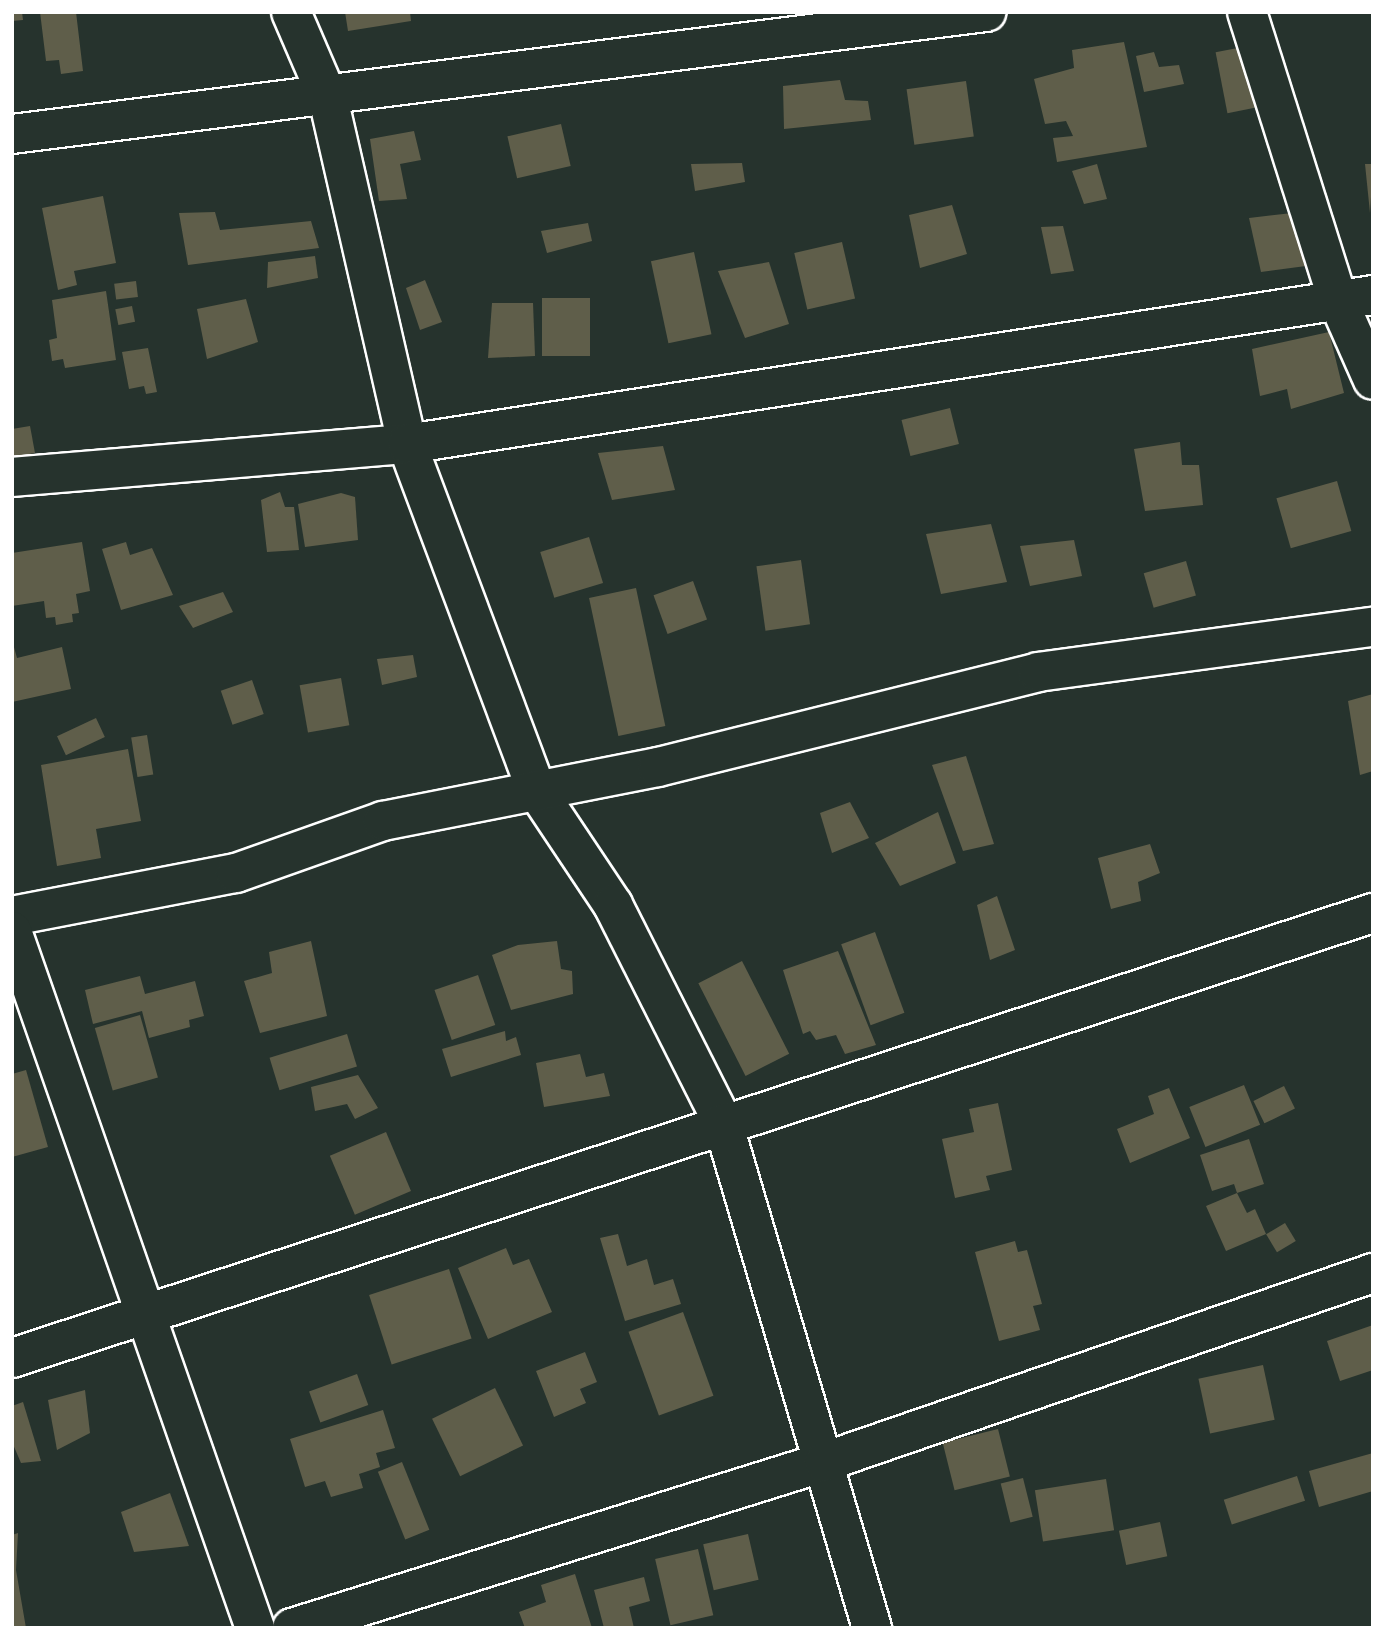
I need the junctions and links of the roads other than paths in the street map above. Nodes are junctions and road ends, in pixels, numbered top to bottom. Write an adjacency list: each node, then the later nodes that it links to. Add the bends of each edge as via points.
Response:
1 (291, 12): 4 (street)
2 (986, 12): 4 (street)
3 (1247, 12): 6 (street)
4 (328, 98): 5 (street); 8 (street)
5 (12, 134)
6 (1356, 298): 7 (street); 8 (street)
7 (1373, 380)
8 (407, 444): 9 (street); 11 (street)
9 (12, 477)
10 (1373, 627): 11 (street, via 1038,672 658,767)
11 (537, 791): 13 (street, via 383,821 236,873); 15 (street, via 613,905)
12 (1373, 913): 15 (street)
13 (12, 916)
14 (12, 931): 17 (street)
15 (723, 1123): 17 (street); 19 (street)
16 (1373, 1273): 19 (street)
17 (143, 1317): 18 (street); 20 (street)
18 (12, 1358)
19 (824, 1462): 21 (street); 22 (street)
20 (255, 1628)
21 (292, 1628)
22 (872, 1628)

